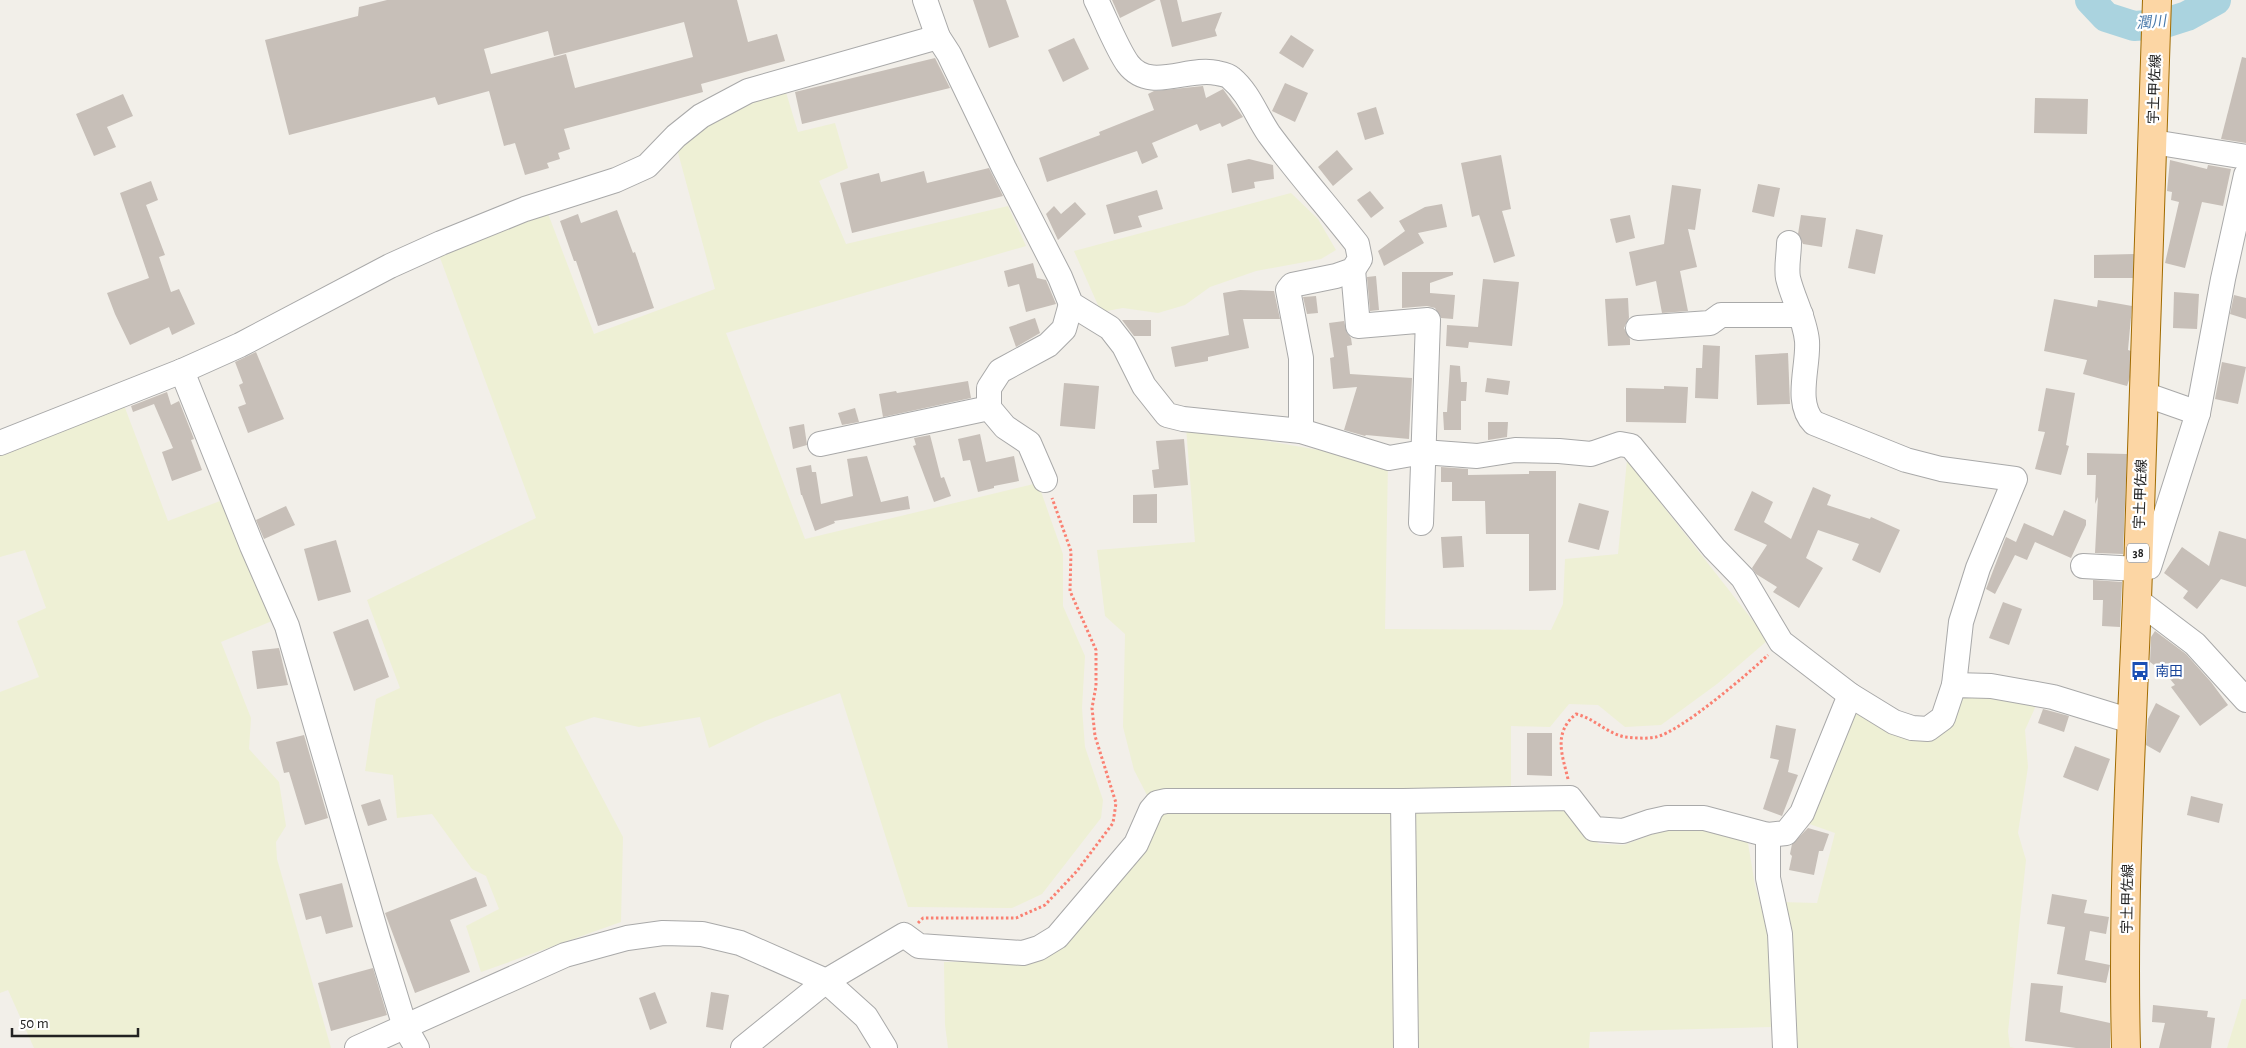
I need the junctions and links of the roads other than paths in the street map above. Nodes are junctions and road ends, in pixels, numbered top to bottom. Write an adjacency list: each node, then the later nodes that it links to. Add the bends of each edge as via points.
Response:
1 (925, 0): 4 (street)
2 (1096, 0): 9 (street, via 1128,64 1139,74 1151,78 1173,77 1205,70 1230,76 1247,96 1282,152 1357,244 1360,259)
3 (2157, 0): 5 (main road, 宇土甲佐線 / 38)
4 (938, 37): 10 (street); 13 (street, via 748,91 701,116 646,166 616,180 526,208 441,243)
5 (2153, 142): 6 (street); 14 (main road, 宇土甲佐線 / 38)
6 (2246, 157)
7 (2246, 175): 16 (street)
8 (1789, 243): 11 (street, via 1788,277)
9 (1353, 270): 17 (street, via 1292,285 1288,290 1301,358); 20 (street, via 1358,326 1428,320)
10 (1071, 304): 15 (street, via 1064,329 1048,345 1000,371 989,388); 17 (street, via 1110,328 1124,346 1144,386 1167,415)
11 (1800, 315): 12 (street, via 1721,315 1710,323); 26 (street, via 1807,341 1805,408 1814,423 1906,460 1941,469 2015,479 1978,568 1961,622)
12 (1638, 328)
13 (182, 371): 18 (street); 33 (street, via 287,626)
14 (2144, 394): 16 (street); 24 (main road, 宇土甲佐線 / 38)
15 (989, 408): 19 (street); 21 (street, via 1005,427 1029,443)
16 (2198, 413): 24 (street, via 2149,567)
17 (1301, 431): 20 (street, via 1390,458)
18 (0, 443)
19 (820, 444)
20 (1423, 452): 22 (street); 27 (street, via 1477,456 1515,450 1591,454 1620,444 1631,446 1714,548 1743,578 1781,642)
21 (1045, 480)
22 (1420, 523)
23 (2084, 566): 24 (street)
24 (2138, 569): 25 (main road, 宇土甲佐線 / 38)
25 (2137, 600): 28 (street, via 2195,644); 29 (main road, 宇土甲佐線 / 38)
26 (1954, 685): 27 (street, via 1943,718 1928,729 1894,722); 29 (street, via 1991,686 2052,697)
27 (1850, 695): 31 (street, via 1802,813 1786,833)
28 (2246, 700)
29 (2131, 721): 40 (main road, 宇土甲佐線 / 38)
30 (1403, 801): 31 (street, via 1570,798 1594,829 1623,831 1667,818 1704,818); 32 (street, via 1157,803 1136,844 1057,937 1040,948 1023,953 928,947 919,946 904,935); 38 (street)
31 (1768, 835): 39 (street, via 1768,878 1780,934)
32 (826, 981): 33 (street, via 740,943 702,934 663,933 626,938 565,955); 36 (street); 37 (street, via 866,1017)
33 (405, 1027): 34 (street); 35 (street)
34 (357, 1048)
35 (417, 1048)
36 (743, 1048)
37 (885, 1048)
38 (1406, 1048)
39 (1785, 1048)
40 (2126, 1048)

